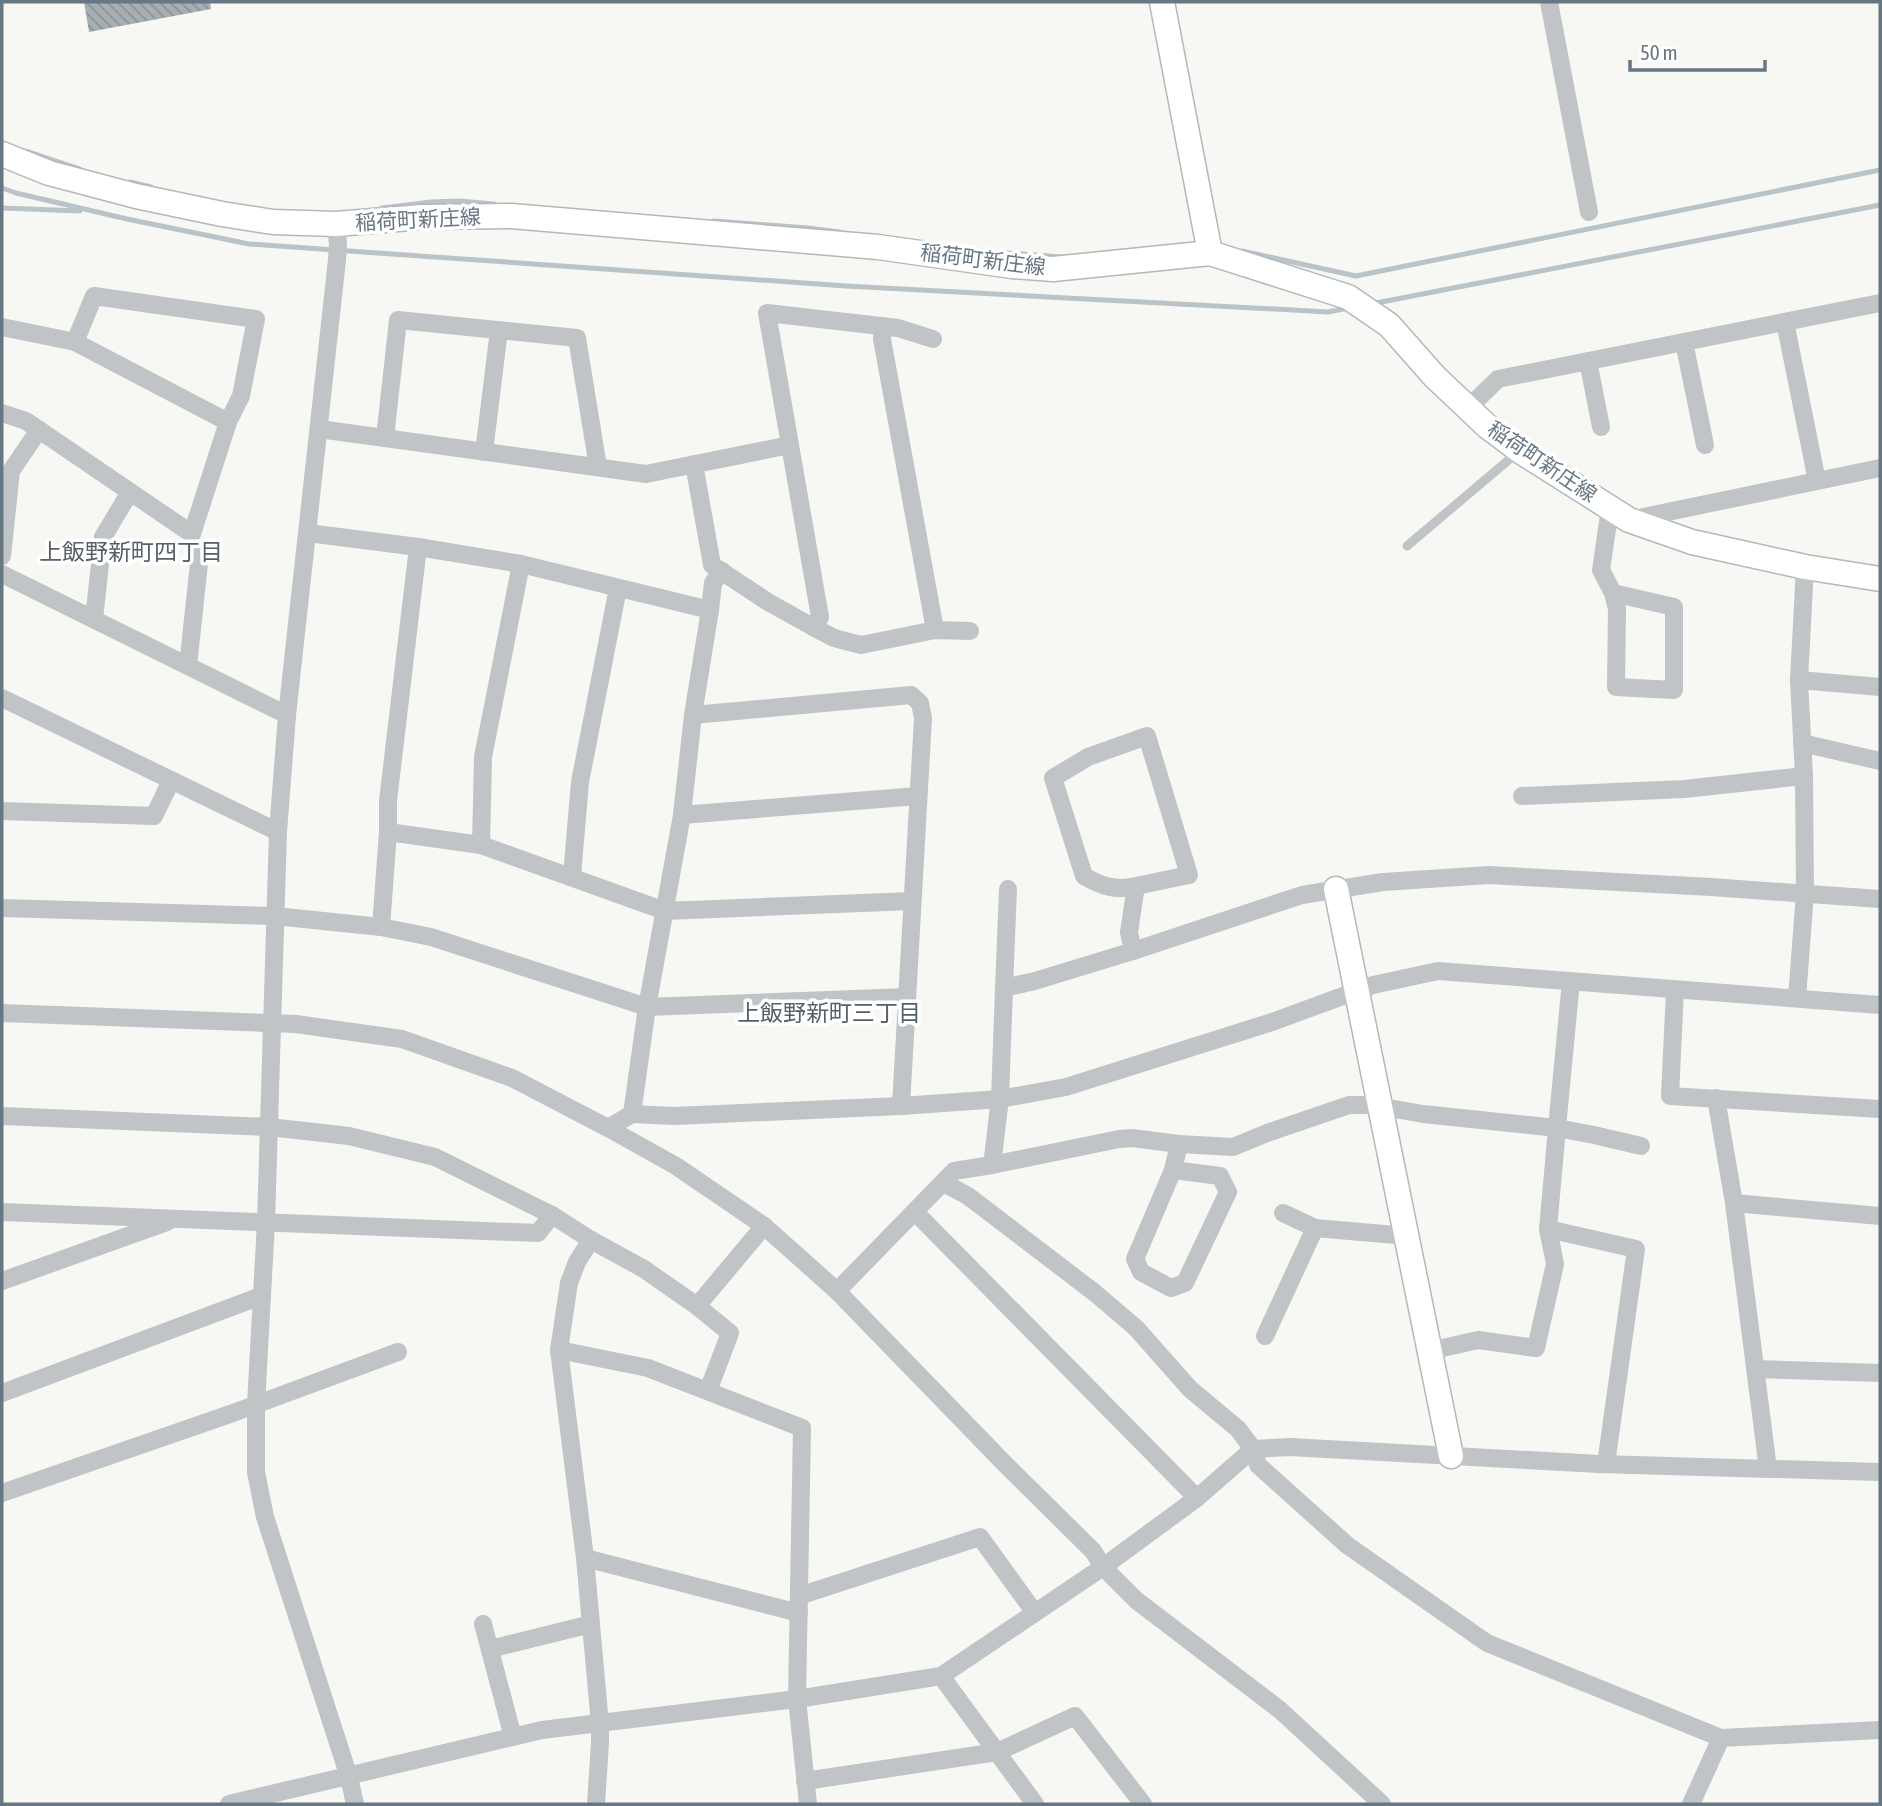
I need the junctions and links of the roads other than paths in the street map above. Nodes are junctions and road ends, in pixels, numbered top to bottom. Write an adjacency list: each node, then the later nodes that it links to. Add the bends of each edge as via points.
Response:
1 (1162, 2): 6 (main road)
2 (1549, 2): 4 (street)
3 (2, 154): 5 (main road, 稲荷町新庄線, via 48,173 136,196 273,222)
4 (1589, 212)
5 (337, 243): 6 (main road, 稲荷町新庄線, via 422,217 511,216 878,247 1053,269); 20 (street)
6 (1210, 253): 16 (main road, 稲荷町新庄線, via 1348,297 1389,325)
7 (1880, 303): 8 (street)
8 (1784, 322): 14 (street); 30 (street)
9 (883, 326): 12 (street); 23 (street, via 767,313); 48 (street)
10 (499, 330): 22 (street, via 398,320); 26 (street); 28 (street, via 577,338)
11 (4, 333): 13 (street)
12 (933, 339)
13 (75, 342): 18 (street); 18 (street, via 94,296 256,319 241,396)
14 (1685, 342): 15 (street); 24 (street)
15 (1588, 361): 16 (street, via 1497,379); 19 (street)
16 (1468, 408): 25 (main road, 稲荷町新庄線)
17 (2, 413): 21 (street)
18 (228, 422): 31 (street, via 192,534)
19 (1601, 427)
20 (319, 429): 22 (street); 33 (street)
21 (39, 430): 31 (street); 37 (street, via 11,471)
22 (384, 438): 26 (street)
23 (790, 445): 27 (street); 47 (street, via 820,617)
24 (1705, 445)
25 (1520, 451): 32 (main road, 稲荷町新庄線); 34 (lane)
26 (484, 452): 28 (street)
27 (694, 464): 28 (street, via 646,474); 40 (street, via 712,565)
28 (598, 467)
29 (1880, 468): 30 (street)
30 (1817, 481): 32 (street)
31 (131, 492): 46 (street, via 103,537)
32 (1619, 514): 39 (main road, 稲荷町新庄線, via 1692,542); 44 (street, via 1601,570)
33 (309, 533): 35 (street); 54 (street)
34 (1407, 546)
35 (418, 547): 38 (street); 65 (street)
36 (200, 554): 50 (street)
37 (2, 555)
38 (521, 564): 43 (street); 66 (street, via 483,757)
39 (1805, 567): 42 (main road, 稲荷町新庄線); 51 (street)
40 (722, 571): 45 (street, via 713,583); 47 (street)
41 (2, 573): 46 (street)
42 (1880, 579)
43 (618, 588): 45 (street); 67 (street, via 580,782)
44 (1613, 593): 44 (street, via 1674,607 1674,690 1616,687 1617,608)
45 (710, 610): 55 (street)
46 (94, 619): 50 (street)
47 (813, 627): 48 (street, via 861,645)
48 (935, 630): 49 (street)
49 (970, 631)
50 (188, 666): 54 (street)
51 (1799, 680): 52 (street); 56 (street)
52 (1880, 687)
53 (2, 698): 59 (street)
54 (288, 715): 64 (street)
55 (694, 715): 60 (street, via 911,695 920,703 923,718); 63 (street)
56 (1802, 743): 57 (street); 58 (street)
57 (1880, 761)
58 (1804, 776): 61 (street, via 1684,789); 71 (street)
59 (171, 781): 62 (street, via 154,816); 64 (street)
60 (918, 796): 63 (street); 73 (street)
61 (1522, 796)
62 (2, 811)
63 (682, 814): 75 (street)
64 (278, 832): 76 (street)
65 (388, 832): 66 (street); 77 (street)
66 (481, 845): 67 (street)
67 (572, 876): 75 (street)
68 (1136, 886): 68 (street, via 1189,875 1147,736 1088,757 1053,778 1084,876 1104,887); 78 (street, via 1129,932)
69 (1008, 889): 80 (street)
70 (1336, 889): 71 (street, via 1489,875); 78 (street, via 1302,895); 82 (main road)
71 (1805, 894): 72 (street); 84 (street)
72 (1880, 899)
73 (912, 901): 75 (street); 83 (street)
74 (2, 908): 76 (street)
75 (665, 911): 86 (street)
76 (275, 916): 77 (street); 88 (street)
77 (381, 927): 86 (street, via 431,937)
78 (1133, 951): 80 (street)
79 (1571, 982): 81 (street); 82 (street, via 1438,971); 98 (street)
80 (1004, 988): 90 (street)
81 (1675, 990): 84 (street); 89 (street, via 1670,1096)
82 (1356, 991): 90 (street, via 1066,1087); 92 (main road)
83 (907, 997): 86 (street); 91 (street)
84 (1797, 998): 85 (street)
85 (1880, 1005)
86 (647, 1007): 94 (street)
87 (2, 1013): 88 (street)
88 (273, 1023): 96 (street); 97 (street, via 402,1039 512,1078)
89 (1716, 1098): 93 (street); 104 (street)
90 (1000, 1099): 91 (street); 101 (street)
91 (901, 1106): 94 (street)
92 (1381, 1107): 98 (street); 99 (street, via 1349,1105 1233,1147); 115 (main road)
93 (1880, 1109)
94 (632, 1114): 97 (street)
95 (2, 1116): 96 (street)
96 (269, 1127): 108 (street, via 349,1136 435,1157); 111 (street)
97 (608, 1128): 112 (street, via 676,1166)
98 (1557, 1129): 100 (street); 114 (street)
99 (1179, 1143): 101 (street, via 1119,1139); 102 (street)
100 (1641, 1146)
101 (992, 1165): 103 (street, via 954,1171)
102 (1173, 1170): 102 (street, via 1135,1259 1141,1272 1171,1288 1185,1283 1228,1192 1220,1176)
103 (944, 1183): 106 (street); 130 (street, via 968,1196 1136,1328 1190,1389 1238,1429)
104 (1734, 1203): 109 (street); 125 (street)
105 (2, 1212): 110 (street)
106 (915, 1212): 118 (street); 136 (street)
107 (1283, 1213): 113 (street)
108 (552, 1215): 111 (street, via 538,1233); 116 (street)
109 (1880, 1216)
110 (177, 1218): 111 (street); 117 (street)
111 (266, 1222): 119 (street)
112 (764, 1226): 118 (street); 120 (street)
113 (1315, 1228): 115 (street); 121 (street)
114 (1548, 1229): 123 (street, via 1555,1264 1536,1348 1478,1340); 132 (street, via 1636,1249)
115 (1407, 1236): 123 (main road)
116 (591, 1240): 120 (street); 122 (street, via 569,1283)
117 (2, 1281)
118 (837, 1291): 138 (street, via 1093,1551)
119 (261, 1296): 128 (street); 129 (street)
120 (698, 1306): 127 (street, via 730,1333)
121 (1265, 1336)
122 (559, 1350): 127 (street, via 648,1368); 137 (street)
123 (1429, 1351): 131 (main road)
124 (398, 1352): 129 (street)
125 (1755, 1369): 126 (street); 133 (street)
126 (1880, 1373)
127 (708, 1391): 139 (street, via 802,1428)
128 (2, 1393)
129 (256, 1404): 135 (street); 151 (street, via 256,1472 265,1517)
130 (1253, 1449): 131 (street); 136 (street); 149 (street, via 1258,1465 1347,1545 1487,1643)
131 (1451, 1456): 132 (street)
132 (1606, 1464): 133 (street)
133 (1768, 1469): 134 (street)
134 (1880, 1472)
135 (2, 1493)
136 (1197, 1498): 138 (street)
137 (585, 1558): 139 (street); 142 (street)
138 (1103, 1567): 140 (street); 159 (street, via 1136,1600 1280,1710)
139 (799, 1604): 140 (street, via 980,1537); 145 (street)
140 (1035, 1613): 144 (street)
141 (483, 1624): 143 (street)
142 (591, 1624): 143 (street); 146 (street)
143 (490, 1649): 148 (street)
144 (941, 1676): 145 (street); 150 (street)
145 (797, 1699): 146 (street); 152 (street)
146 (600, 1724): 148 (street); 155 (street)
147 (1880, 1730): 149 (street)
148 (513, 1737): 151 (street)
149 (1721, 1738): 160 (street)
150 (997, 1752): 152 (street); 157 (street); 158 (street, via 1075,1716)
151 (349, 1777): 153 (street); 154 (street)
152 (805, 1782): 156 (street)
153 (229, 1804)
154 (355, 1804)
155 (596, 1804)
156 (808, 1804)
157 (1035, 1804)
158 (1143, 1804)
159 (1382, 1804)
160 (1691, 1804)

